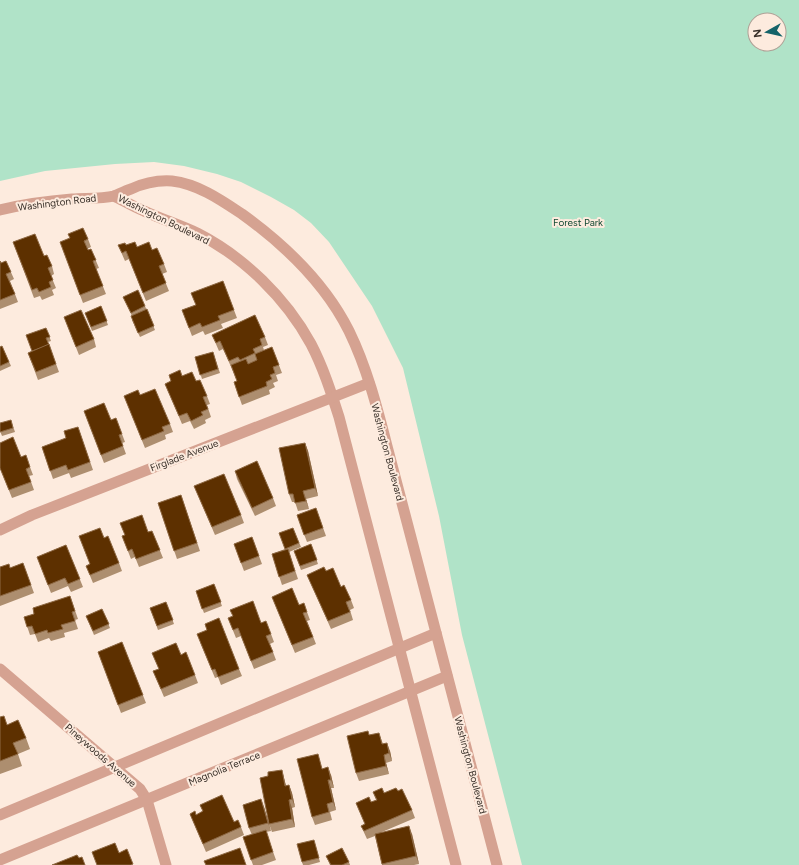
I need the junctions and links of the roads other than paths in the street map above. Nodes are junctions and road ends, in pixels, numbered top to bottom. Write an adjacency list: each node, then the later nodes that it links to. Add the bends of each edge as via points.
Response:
1 (114, 196): 2 (street, Washington Road, via 36,203); 3 (street, Washington Boulevard, via 150,182 181,182 215,197 255,224 299,262 317,283 348,331); 4 (street, Washington Boulevard, via 213,242 261,279 308,338)
2 (0, 210)
3 (369, 383): 4 (street, Firglade Avenue); 6 (street, Washington Boulevard)
4 (332, 397): 5 (street, Firglade Avenue, via 32,515); 7 (street, Washington Boulevard)
5 (0, 530)
6 (436, 633): 7 (street); 9 (street, Washington Boulevard)
7 (399, 650): 10 (street, Washington Boulevard); 11 (street)
8 (0, 669): 11 (street, Pineywoods Avenue)
9 (448, 676): 10 (street, Magnolia Terrace); 17 (street, Washington Boulevard)
10 (410, 692): 12 (street, Magnolia Terrace); 16 (street, Washington Boulevard)
11 (115, 768): 12 (street, Pineywoods Avenue, via 140,789); 13 (street)
12 (147, 800): 14 (street, Magnolia Terrace); 15 (street, Pineywoods Avenue)
13 (0, 815)
14 (0, 860)
15 (166, 865)
16 (456, 865)
17 (497, 865)

